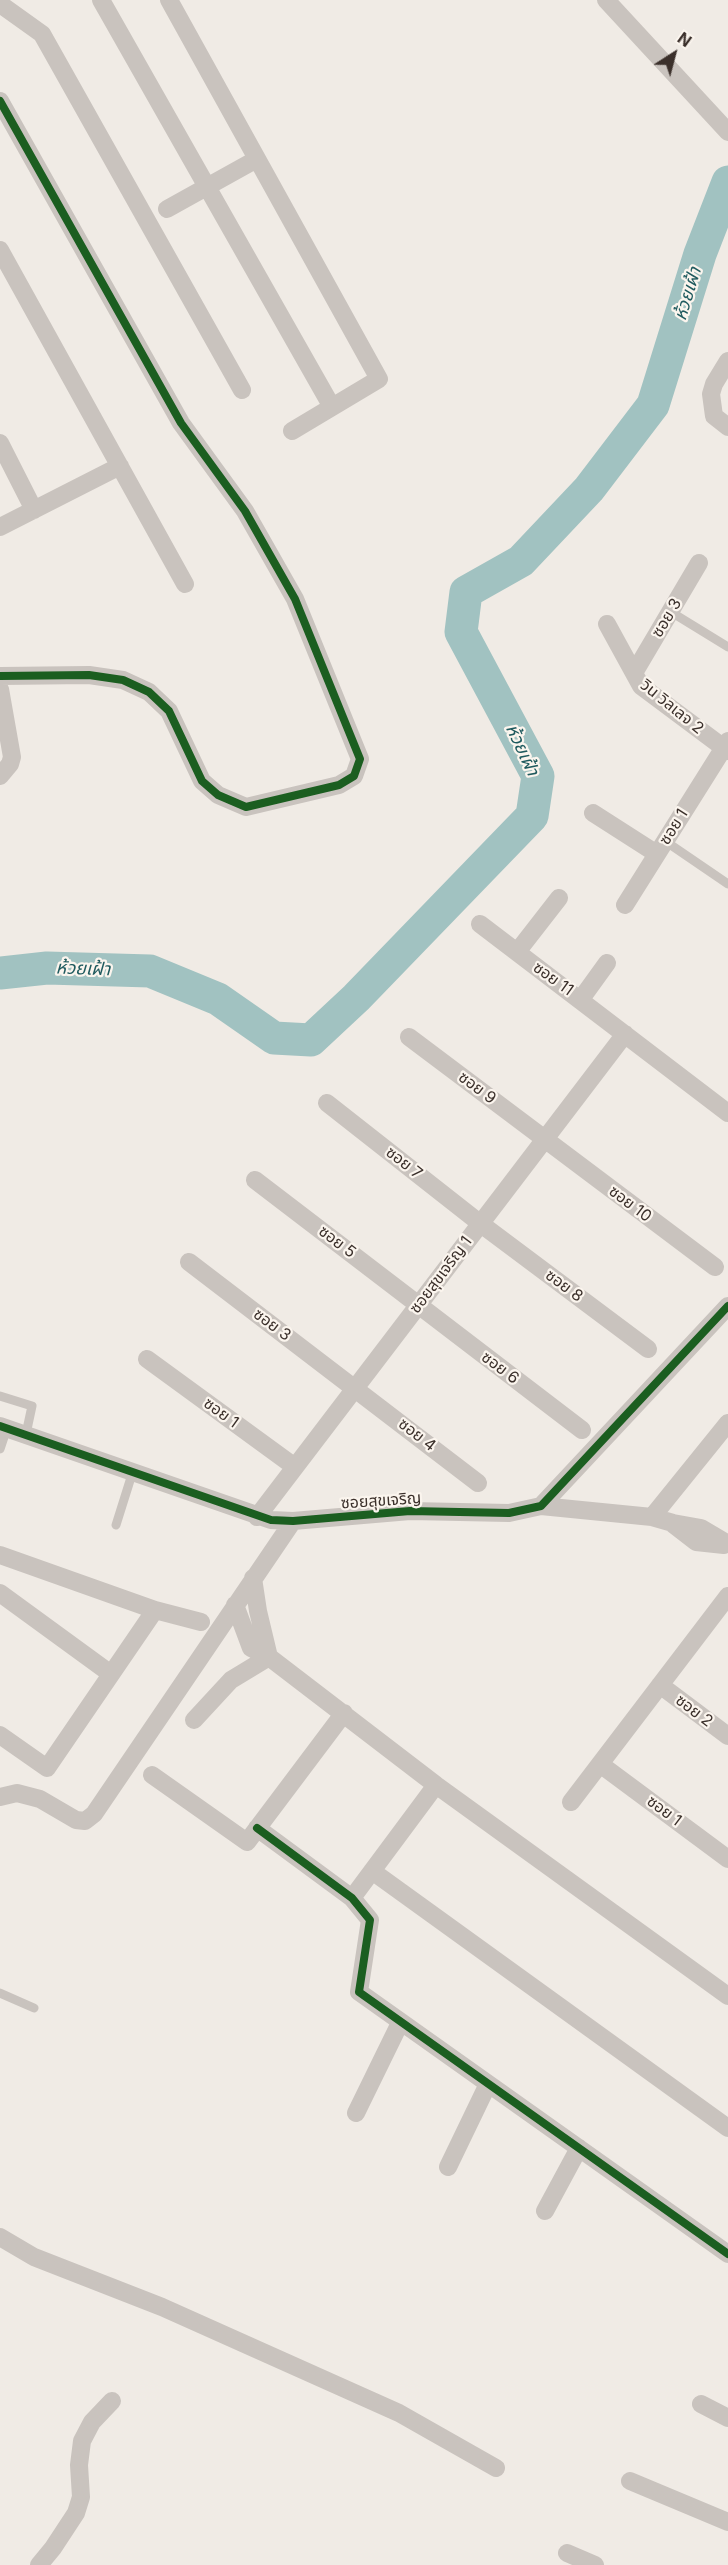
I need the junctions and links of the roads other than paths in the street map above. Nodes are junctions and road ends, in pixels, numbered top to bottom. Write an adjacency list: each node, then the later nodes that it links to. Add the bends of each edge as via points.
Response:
1 (101, 0): 8 (street)
2 (169, 0): 7 (street)
3 (606, 0): 6 (street)
4 (0, 4): 12 (street, via 42,34)
5 (0, 101): 26 (street, via 181,423 245,512 295,598 360,759 354,776 339,785 246,807 218,795 202,781 169,711 149,692 123,680 89,675)
6 (728, 132)
7 (257, 159): 8 (street); 13 (street, via 379,379)
8 (208, 189): 9 (street); 13 (street)
9 (167, 209)
10 (0, 250): 17 (street)
11 (728, 361): 14 (street, via 711,394)
12 (242, 390)
13 (332, 407): 15 (street)
14 (721, 422)
15 (292, 431)
16 (0, 443): 18 (street)
17 (120, 466): 18 (street); 21 (street)
18 (34, 510): 19 (street)
19 (0, 527)
20 (699, 563): 22 (street, ซอย 3)
21 (185, 584)
22 (671, 612): 24 (lane); 25 (street, ซอย 3)
23 (607, 624): 25 (street, วิน วิลเลจ 2)
24 (728, 647)
25 (634, 673): 28 (street, วิน วิลเลจ 2, via 654,697)
26 (0, 676)
27 (0, 689): 29 (street, via 12,757)
28 (726, 747): 31 (street, ซอย 1)
29 (0, 776)
30 (593, 813): 31 (street)
31 (661, 848): 32 (lane); 34 (street, ซอย 1)
32 (728, 884)
33 (559, 898): 36 (street)
34 (625, 905)
35 (480, 924): 36 (street, ซอย 11)
36 (517, 952): 38 (street, ซอย 11)
37 (607, 963): 38 (street)
38 (581, 999): 39 (street, ซอย 11)
39 (625, 1034): 42 (street); 43 (street, ซอยสุขเจริญ 1)
40 (409, 1037): 43 (street, ซอย 9)
41 (327, 1103): 45 (street, ซอย 7)
42 (728, 1113)
43 (544, 1140): 45 (street, ซอยสุขเจริญ 1); 47 (street, ซอย 10)
44 (255, 1180): 48 (street, ซอย 5)
45 (481, 1224): 48 (street, ซอยสุขเจริญ 1); 50 (street, ซอย 8)
46 (189, 1262): 52 (street, ซอย 3)
47 (715, 1267)
48 (418, 1305): 52 (street, ซอยสุขเจริญ 1); 56 (street, ซอย 6)
49 (728, 1306): 62 (street)
50 (648, 1349)
51 (147, 1359): 59 (street, ซอย 1)
52 (355, 1388): 59 (street, ซอยสุขเจริญ 1); 61 (street, ซอย 4)
53 (0, 1396): 57 (lane, via 32,1406)
54 (728, 1423): 64 (street)
55 (3, 1427): 57 (street, ซอยสุขเจริญ); 58 (lane)
56 (582, 1430)
57 (26, 1434): 60 (street, ซอยสุขเจริญ)
58 (0, 1449)
59 (295, 1467): 63 (street, ซอยสุขเจริญ 1)
60 (133, 1471): 63 (street, ซอยสุขเจริญ); 66 (lane)
61 (478, 1483)
62 (541, 1506): 64 (street, ซอยสุขเจริญ); 65 (street, ซอยสุขเจริญ, via 510,1513 410,1511)
63 (257, 1517): 65 (street, ซอยสุขเจริญ)
64 (652, 1517): 67 (street, ซอยสุขเจริญ, via 701,1528)
65 (293, 1521): 69 (street)
66 (116, 1526)
67 (728, 1545)
68 (0, 1555): 73 (street)
69 (254, 1578): 71 (street); 75 (street)
70 (0, 1593): 76 (street)
71 (235, 1605): 75 (street, via 251,1648); 85 (street, via 94,1814 85,1821 76,1820 40,1799 18,1793)
72 (725, 1605): 77 (street)
73 (155, 1610): 74 (street); 76 (street)
74 (201, 1622)
75 (269, 1657): 78 (street); 79 (street, via 231,1680)
76 (111, 1674): 80 (street, via 47,1768)
77 (660, 1685): 81 (street, ซอย 2); 82 (street)
78 (344, 1713): 84 (street); 87 (street)
79 (194, 1720)
80 (0, 1735)
81 (728, 1736)
82 (600, 1764): 86 (street); 88 (street, ซอย 1)
83 (152, 1775): 87 (street, via 247,1842)
84 (436, 1785): 89 (street); 92 (street)
85 (0, 1797)
86 (571, 1802)
87 (257, 1827): 90 (street)
88 (728, 1859)
89 (372, 1871): 90 (street); 97 (street)
90 (352, 1898): 94 (street, via 370,1920 359,1992)
91 (0, 1993): 93 (lane)
92 (728, 1996)
93 (34, 2008)
94 (400, 2023): 95 (street); 96 (street)
95 (488, 2084): 98 (street); 99 (street)
96 (356, 2112)
97 (728, 2128)
98 (579, 2148): 100 (street); 102 (street)
99 (448, 2167)
100 (545, 2211)
101 (0, 2237): 106 (street, via 34,2257 162,2307 399,2413)
102 (728, 2254)
103 (112, 2401): 110 (street, via 92,2422 82,2441 81,2497)
104 (701, 2404): 105 (street)
105 (728, 2418)
106 (496, 2468)
107 (630, 2481): 108 (street)
108 (728, 2522)
109 (567, 2553): 111 (street)
110 (48, 2565)
111 (595, 2565)

